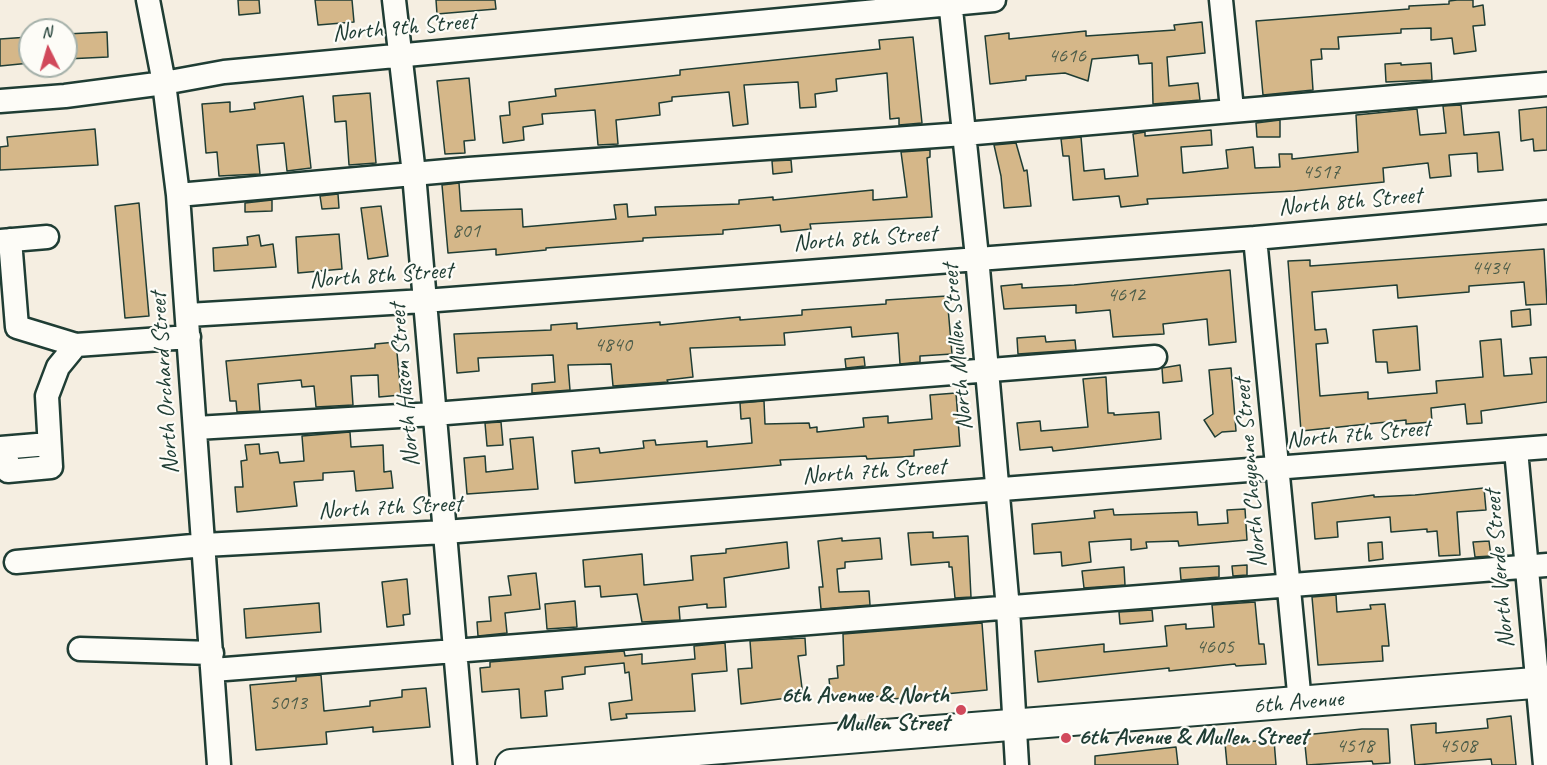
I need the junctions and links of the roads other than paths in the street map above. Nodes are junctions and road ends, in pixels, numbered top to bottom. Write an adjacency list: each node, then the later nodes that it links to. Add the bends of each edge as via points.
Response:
1 (148, 0): 7 (street, North Orchard Street)
2 (394, 0): 6 (street, North Huson Street)
3 (994, 0): 5 (street, North 9th Street)
4 (1221, 0): 10 (street)
5 (950, 2): 6 (street, North 9th Street); 11 (street, North Mullen Street)
6 (399, 56): 7 (street, North 9th Street, via 224,72); 12 (street, North Huson Street)
7 (164, 83): 9 (street, North 9th Street); 13 (street, North Orchard Street)
8 (1547, 84): 10 (street)
9 (0, 101)
10 (1232, 109): 11 (street)
11 (964, 134): 12 (street); 18 (street, North Mullen Street)
12 (414, 174): 13 (street); 19 (street, North Huson Street)
13 (178, 195): 20 (street, North Orchard Street)
14 (1547, 213): 16 (street, North 8th Street)
15 (47, 237): 17 (street)
16 (1256, 238): 18 (street, North 8th Street); 29 (street, North Cheyenne Street)
17 (5, 241): 21 (street, via 17,327)
18 (977, 257): 19 (street, North 8th Street); 23 (street, North Mullen Street)
19 (424, 301): 20 (street, North 8th Street); 24 (street, North Huson Street)
20 (189, 326): 21 (street, North 8th Street); 25 (street, North Orchard Street)
21 (76, 345): 27 (street, via 50,381 49,444)
22 (1155, 357): 23 (street)
23 (987, 372): 24 (street); 30 (street, North Mullen Street)
24 (434, 414): 25 (street); 31 (street, North Huson Street)
25 (195, 428): 32 (street, North Orchard Street)
26 (1547, 447): 28 (street, North 7th Street)
27 (3, 448)
28 (1516, 450): 29 (street, North 7th Street); 34 (street, North Verde Street)
29 (1277, 469): 30 (street, North 7th Street); 35 (street, North Cheyenne Street)
30 (997, 490): 31 (street, North 7th Street); 36 (street, North Mullen Street)
31 (445, 532): 32 (street, North 7th Street); 38 (street, North Huson Street)
32 (204, 545): 33 (street, North 7th Street); 39 (street, North Orchard Street)
33 (16, 562)
34 (1537, 565): 35 (street); 40 (street, North Verde Street)
35 (1288, 585): 36 (street); 41 (street, North Cheyenne Street)
36 (1008, 609): 38 (street); 42 (street, North Mullen Street)
37 (80, 649): 39 (street)
38 (455, 652): 39 (street); 44 (street, North Huson Street)
39 (212, 662): 43 (street, North Orchard Street)
40 (1542, 683): 41 (main road, 6th Avenue); 47 (street, North Verde Street)
41 (1300, 703): 42 (main road, 6th Avenue)
42 (1013, 726): 45 (main road, 6th Avenue); 46 (street, North Mullen Street)
43 (219, 765)
44 (465, 765)
45 (511, 765)
46 (1017, 765)
47 (1545, 765)

